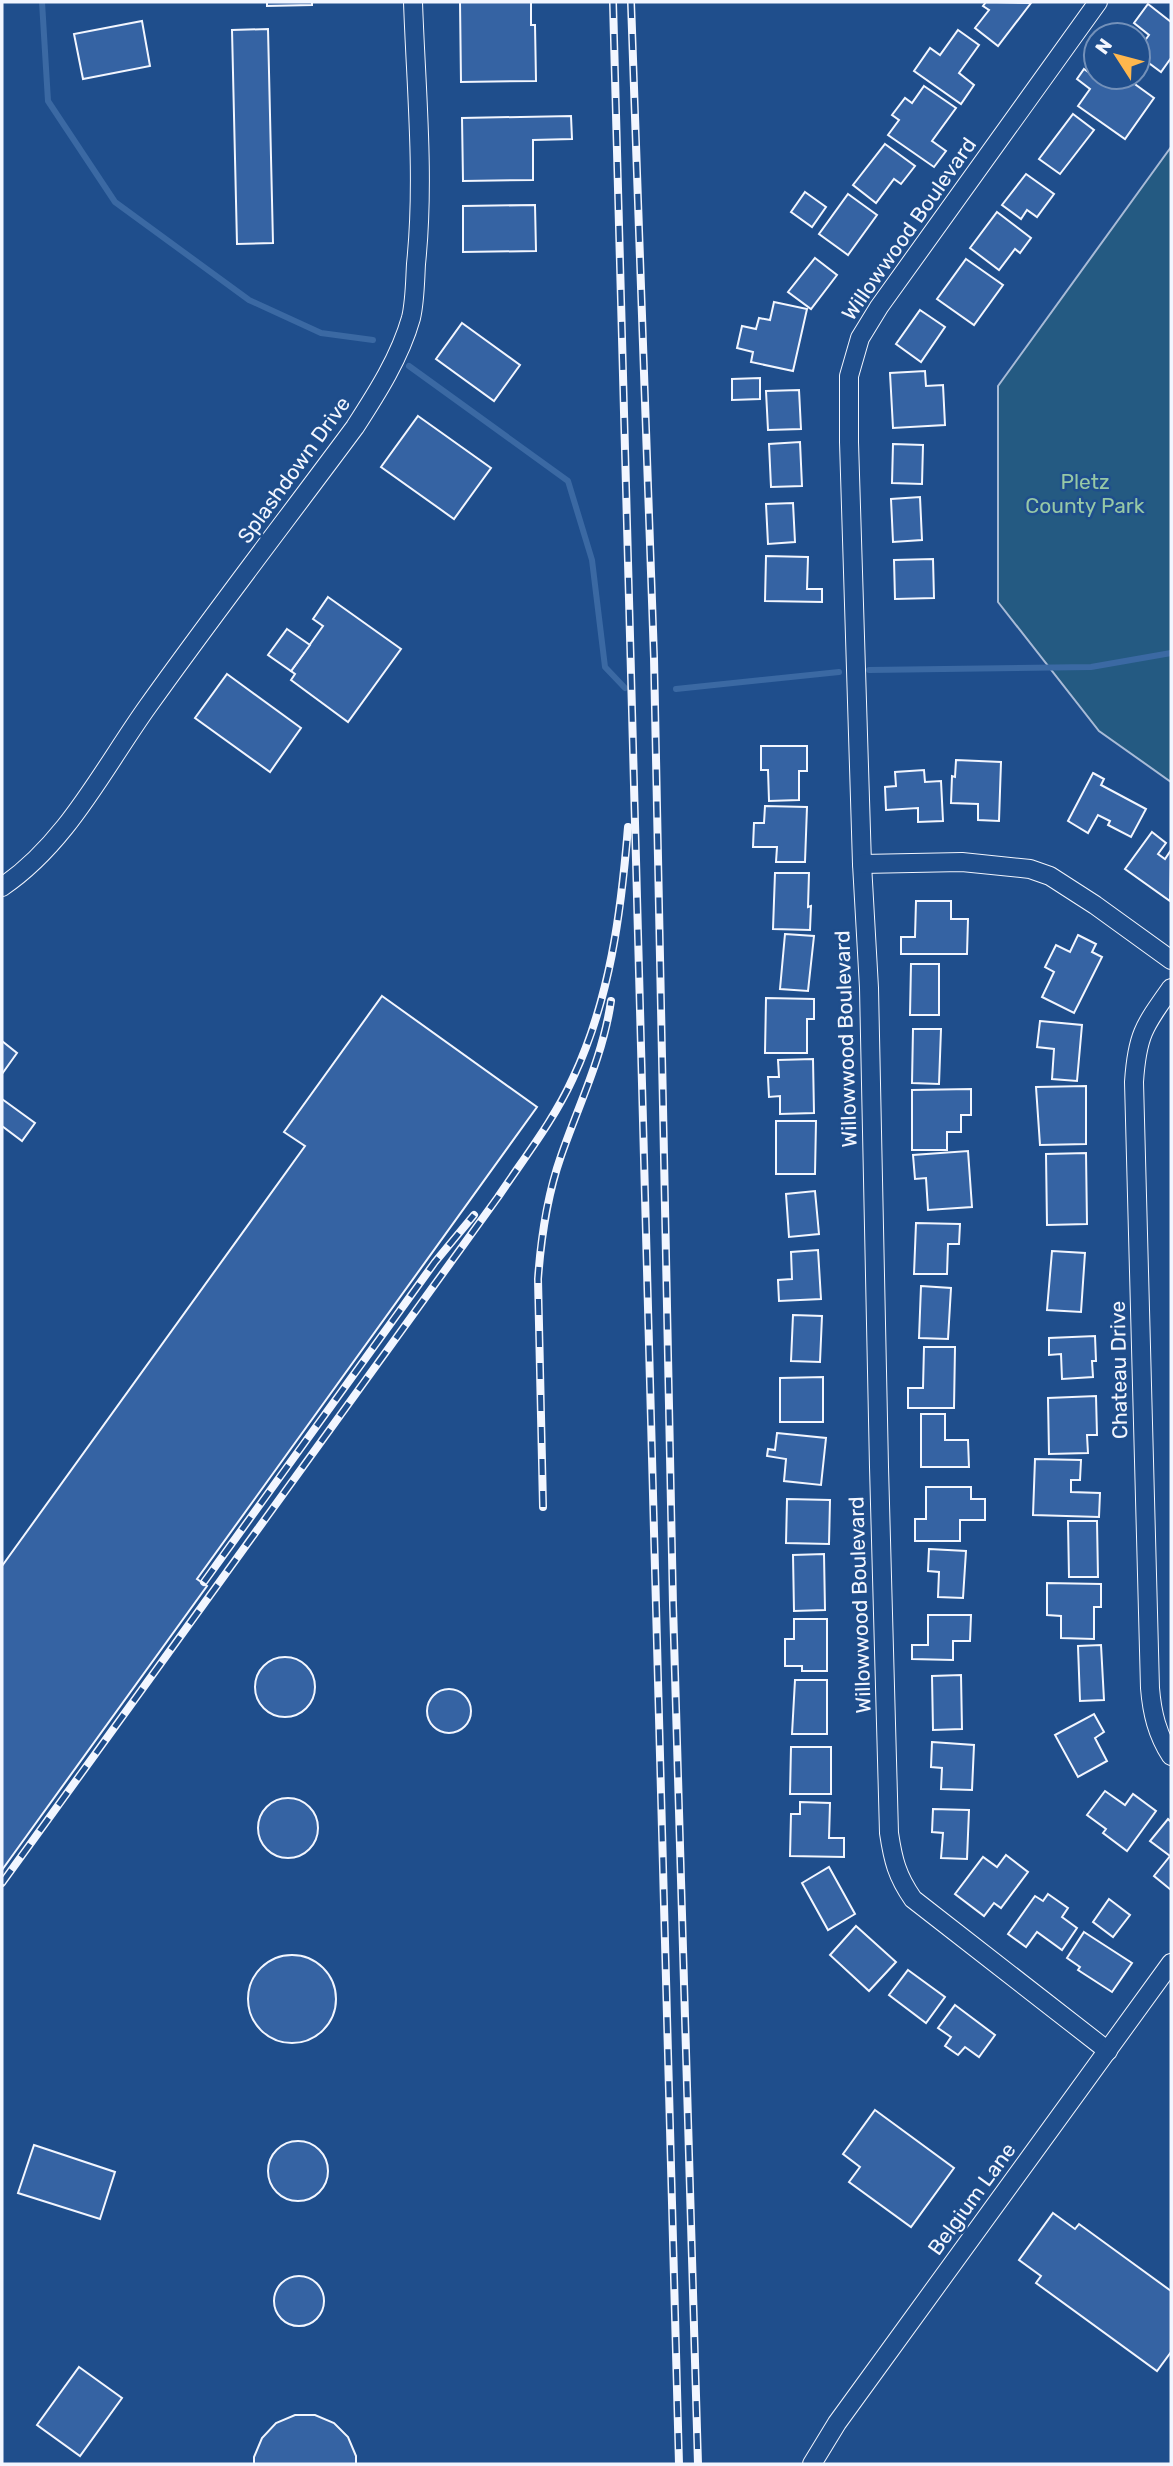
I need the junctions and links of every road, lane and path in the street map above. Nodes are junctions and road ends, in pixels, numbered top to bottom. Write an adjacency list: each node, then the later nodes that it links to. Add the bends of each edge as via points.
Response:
1 (413, 2): 4 (street, Splashdown Drive, via 421,194 411,316 397,355 355,427 148,706 68,824)
2 (1098, 2): 3 (street, Willowwood Boulevard, via 879,306 860,338 849,376)
3 (862, 864): 5 (street, via 962,862 1030,869 1095,905); 9 (street, Willowwood Boulevard, via 893,1859 913,1899)
4 (2, 887)
5 (1171, 960)
6 (1171, 988): 7 (street, Chateau Drive, via 1142,1031 1134,1083 1150,1688 1152,1713)
7 (1171, 1756)
8 (1171, 1964): 9 (street, Belgium Lane)
9 (1108, 2051): 10 (street, Belgium Lane, via 837,2423)
10 (812, 2464)

